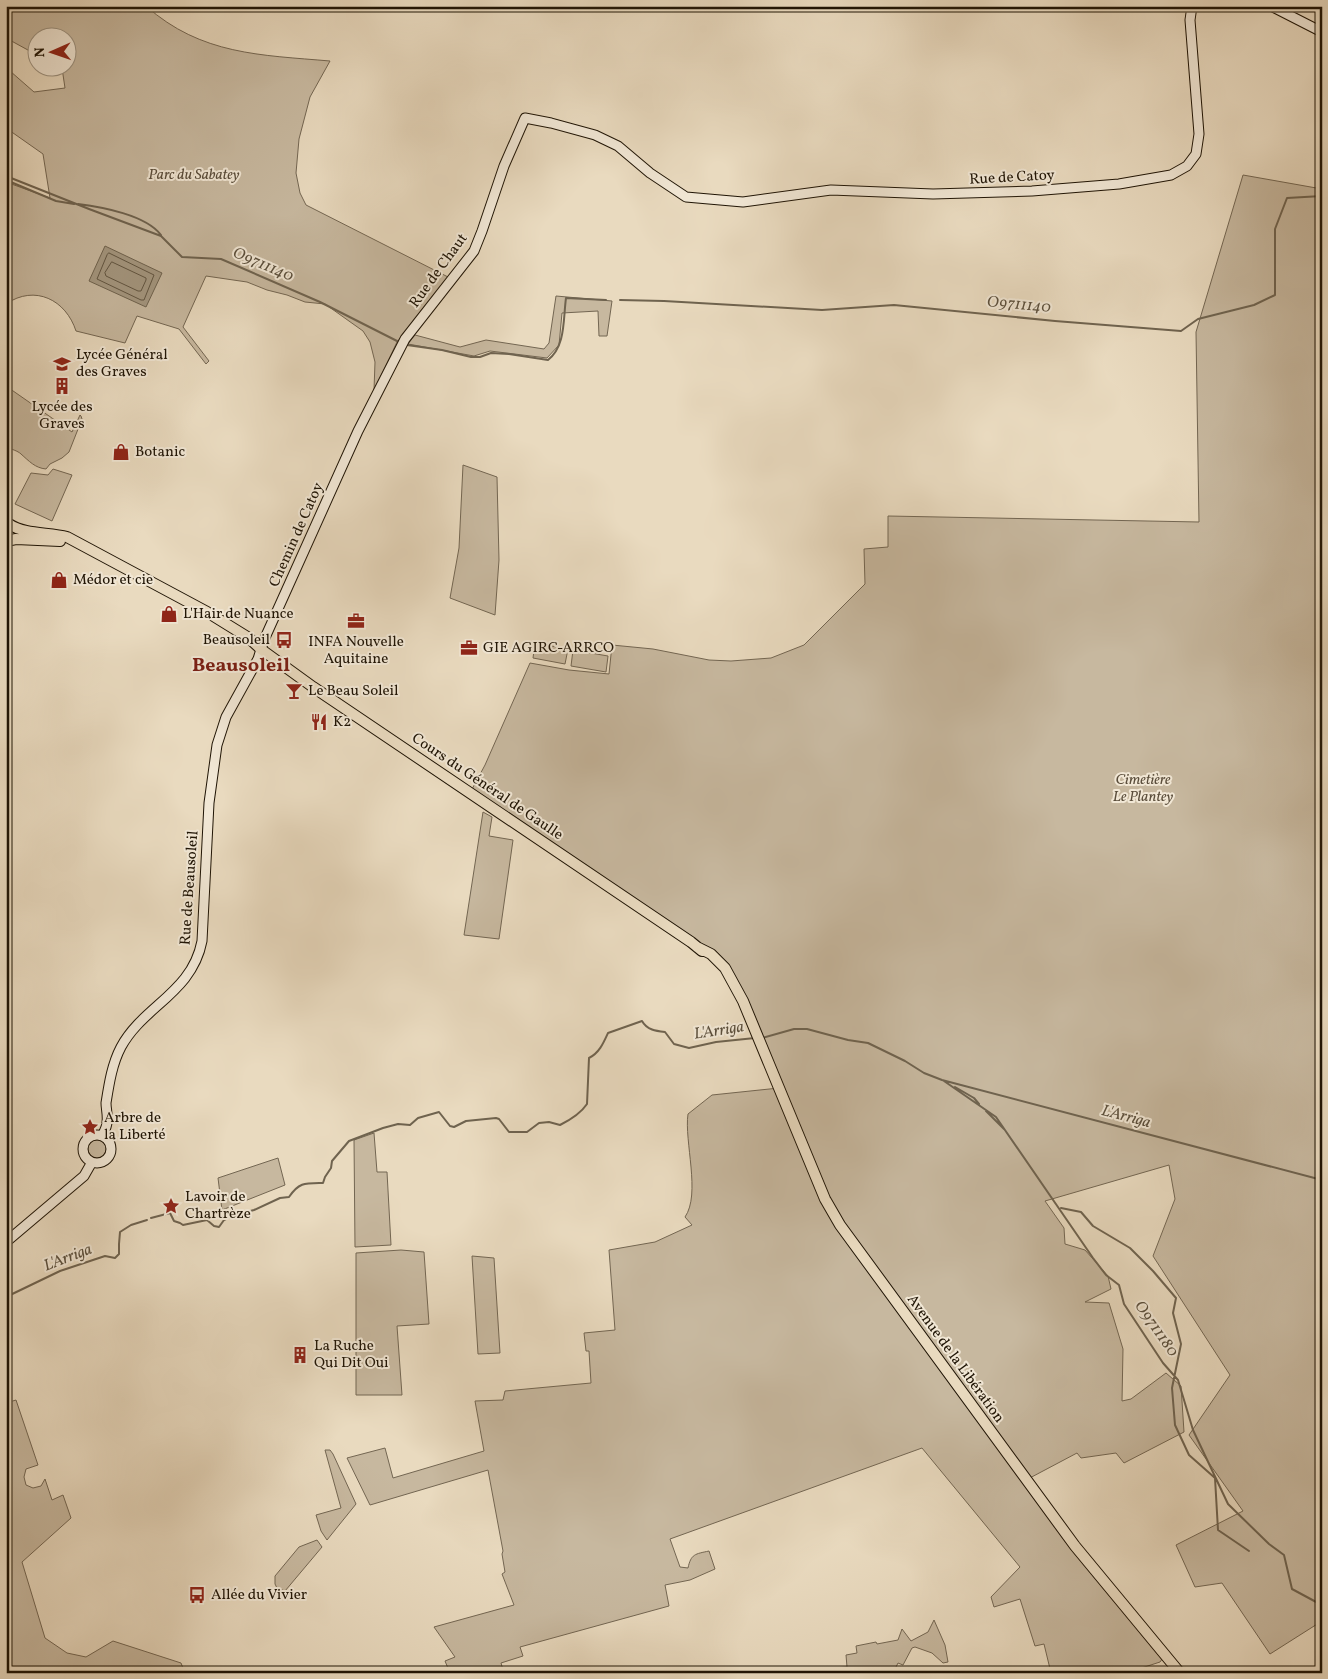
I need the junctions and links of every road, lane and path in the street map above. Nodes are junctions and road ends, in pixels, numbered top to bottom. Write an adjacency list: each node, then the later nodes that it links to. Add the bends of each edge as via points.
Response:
1 (1185, 6): 4 (street, Rue de Catoy)
2 (1192, 6): 4 (street, Rue de Catoy)
3 (1271, 6): 5 (street)
4 (1190, 20): 6 (street, Rue de Catoy, via 1199,134 1196,154 1186,166 1171,175 1119,184 991,193 831,190 743,202 686,197 618,146 595,135)
5 (1322, 32)
6 (525, 118): 7 (street, Rue de Chaut, via 474,251 405,339)
7 (358, 431): 11 (street, Chemin de Catoy)
8 (8, 521): 9 (main road, via 10,530); 10 (main road, Cours du Général de Gaulle, via 18,529 67,537)
9 (6, 541): 10 (main road, Cours du Général de Gaulle, via 53,540 66,543)
10 (149, 583): 11 (main road, Cours du Général de Gaulle); 11 (main road, Cours du Général de Gaulle, via 207,612)
11 (262, 650): 12 (main road, Cours du Général de Gaulle, via 706,951 728,973); 13 (street, Rue de Beausoleil, via 226,716 217,745 209,803 203,932 199,954 181,983 143,1020 120,1050 109,1084 107,1124)
12 (757, 1033): 16 (main road, Avenue de la Libération, via 825,1199 840,1225 1075,1546)
13 (102, 1136): 14 (street, via 109,1142 109,1154 101,1162); 14 (street, via 90,1137 84,1144 84,1155)
14 (92, 1162): 15 (street, via 84,1176)
15 (6, 1242)
16 (1180, 1673)

